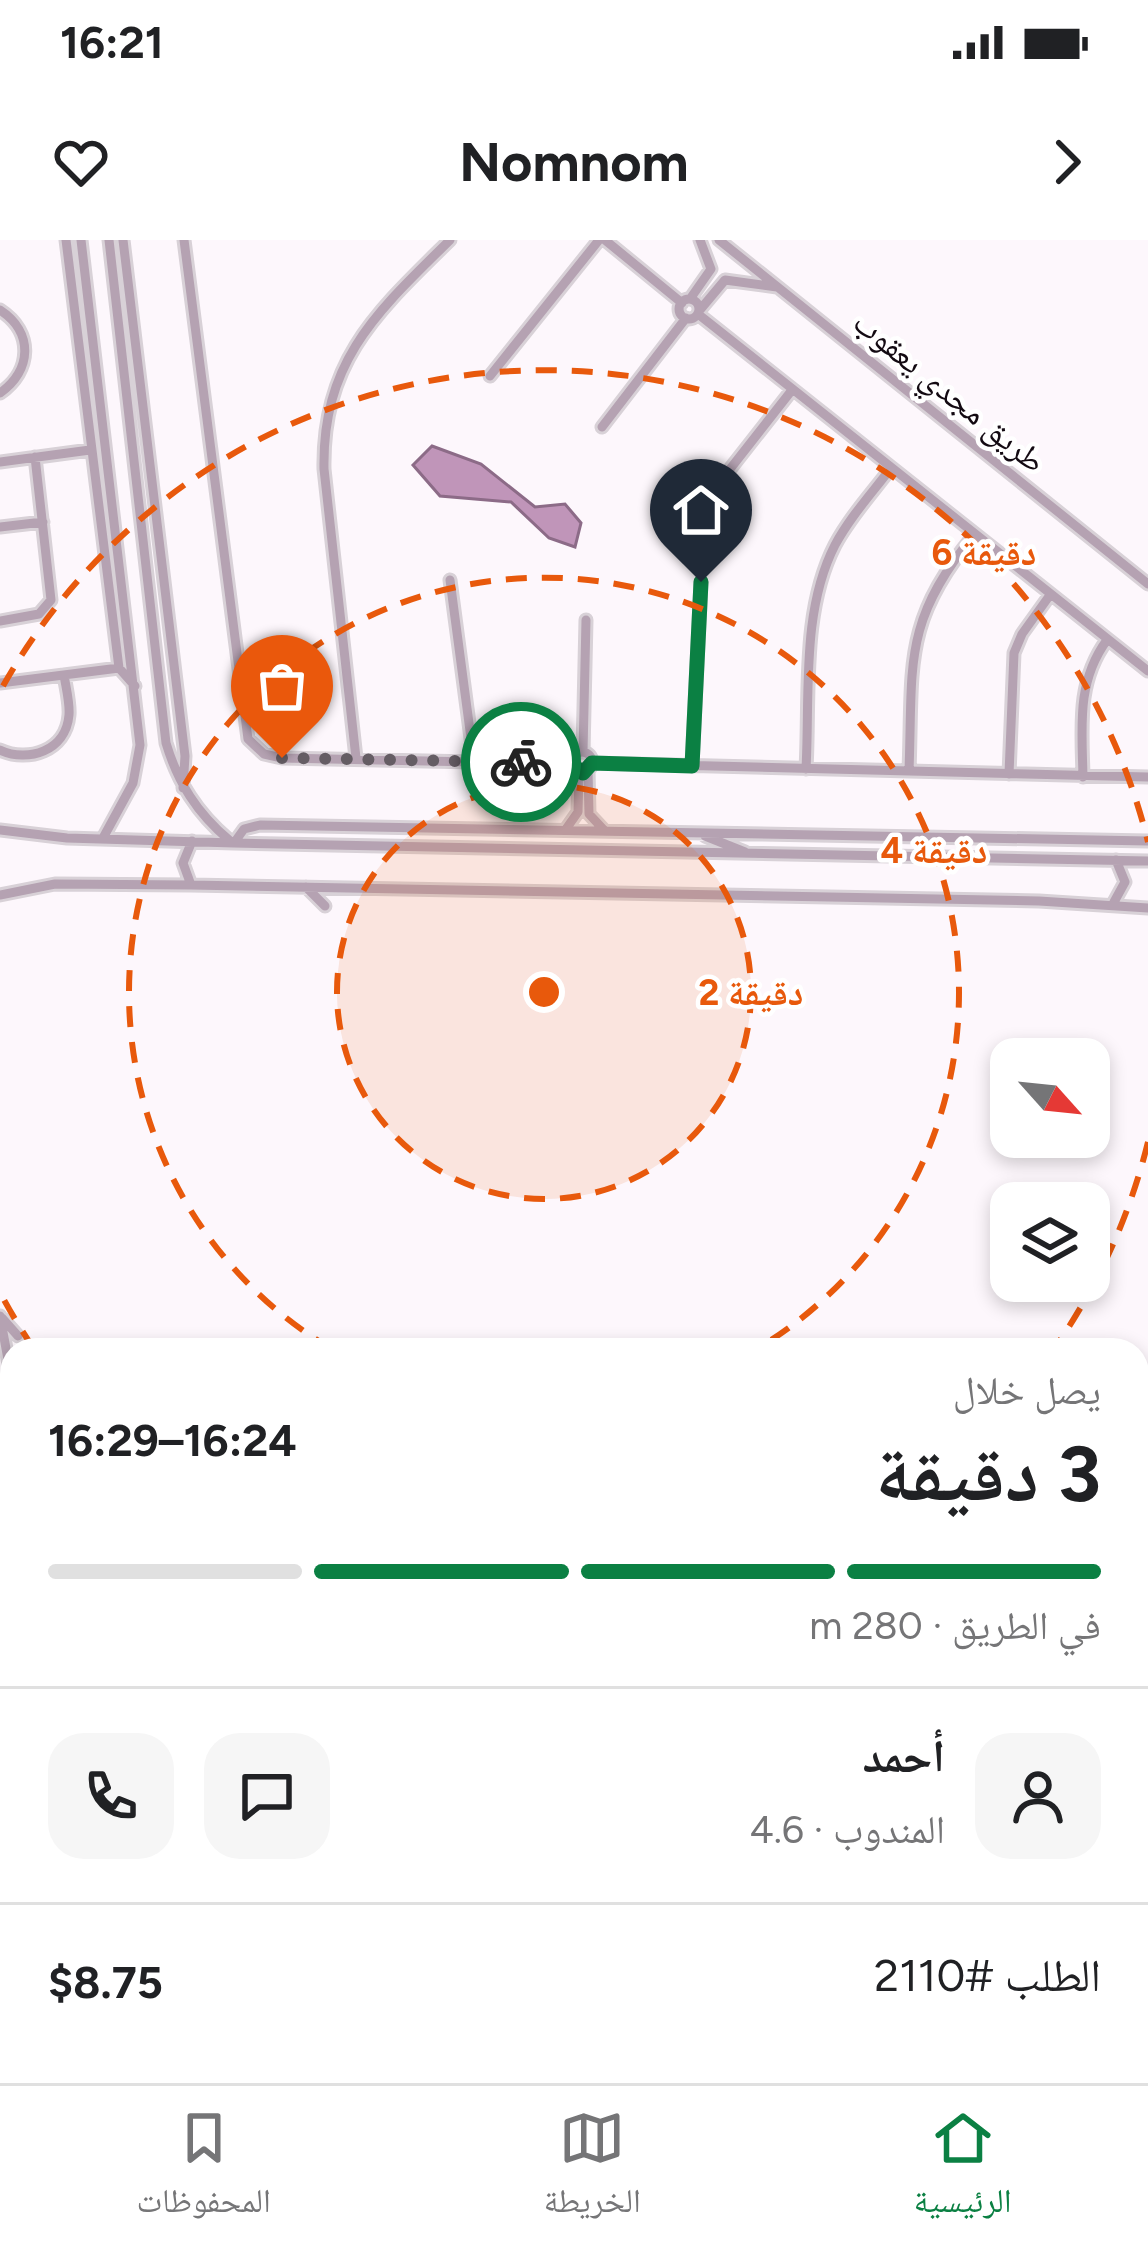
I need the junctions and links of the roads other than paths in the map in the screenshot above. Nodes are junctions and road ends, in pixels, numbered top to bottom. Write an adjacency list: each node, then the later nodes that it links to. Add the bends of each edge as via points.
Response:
1 (66, 240): 12 (street)
2 (81, 240): 11 (street)
3 (109, 240): 19 (street)
4 (122, 240): 62 (street)
5 (450, 240): 53 (street, via 370,320 329,409 324,469)
6 (602, 240): 15 (street); 23 (street)
7 (700, 240): 10 (street)
8 (719, 240): 14 (street, طريق مجدي يعقوب)
9 (187, 242): 53 (street, via 248,739 272,757)
10 (711, 269): 13 (street); 15 (street)
11 (85, 273): 12 (street); 20 (street)
12 (70, 276): 27 (street)
13 (725, 280): 14 (street); 17 (street)
14 (777, 286): 39 (street, طريق مجدي يعقوب)
15 (686, 301): 17 (street, via 697,303); 18 (street)
16 (0, 310): 25 (street, via 26,346 21,372)
17 (698, 313): 18 (street); 24 (street)
18 (686, 318): 28 (street)
19 (119, 337): 20 (street); 21 (street)
20 (93, 340): 22 (street)
21 (122, 359): 22 (street); 49 (street)
22 (96, 363): 26 (street)
23 (490, 376)
24 (792, 390): 32 (street); 33 (street)
25 (0, 393)
26 (102, 409): 27 (street); 48 (street)
27 (86, 411): 29 (street)
28 (602, 427)
29 (90, 450): 30 (street); 44 (street)
30 (34, 458): 31 (street); 34 (street)
31 (0, 462)
32 (891, 468): 36 (street); 57 (street, via 837,541 818,589)
33 (712, 492)
34 (43, 522): 35 (street); 42 (street, via 51,600 39,614)
35 (0, 527)
36 (974, 535): 40 (street); 58 (street, via 935,585 917,632)
37 (450, 580): 54 (street)
38 (701, 582): 55 (street)
39 (1148, 584)
40 (1050, 595): 43 (street); 59 (street, via 1014,653)
41 (586, 620): 52 (street)
42 (0, 621)
43 (1107, 640): 45 (street); 60 (street, via 1083,690)
44 (119, 668): 46 (street); 48 (street)
45 (1148, 671)
46 (64, 675): 47 (street); 51 (street, via 69,713 57,742 31,756)
47 (0, 683)
48 (135, 686): 50 (street)
49 (166, 743): 50 (street); 62 (street)
50 (140, 745): 68 (street, via 133,783)
51 (0, 750)
52 (583, 752): 56 (street); 56 (street, via 573,757)
53 (356, 758): 54 (street)
54 (474, 760): 56 (street)
55 (692, 766): 56 (street); 57 (street)
56 (583, 768): 65 (street, via 578,812); 66 (street, via 589,814)
57 (806, 769): 58 (street)
58 (909, 771): 59 (street)
59 (1009, 774): 60 (street)
60 (1083, 777): 61 (street)
61 (1148, 777)
62 (183, 788): 71 (street)
63 (0, 830): 68 (street)
64 (536, 830): 65 (street); 71 (street, via 260,825); 72 (street)
65 (564, 830): 66 (street)
66 (608, 831): 67 (street)
67 (691, 832): 70 (street); 73 (street)
68 (103, 838): 69 (street)
69 (192, 841): 71 (street); 76 (street, via 182,863)
70 (1148, 841)
71 (233, 843): 72 (street)
72 (481, 846): 73 (street)
73 (750, 854): 74 (street)
74 (1116, 860): 75 (street); 80 (street, via 1126,882)
75 (1148, 861)
76 (191, 885): 77 (street); 78 (street, via 55,884)
77 (306, 887): 79 (street); 81 (street)
78 (0, 895)
79 (768, 896): 80 (street); 83 (street)
80 (1113, 903): 82 (street)
81 (326, 906)
82 (1148, 908)
83 (768, 913)
84 (0, 1316): 85 (street)
85 (18, 1336)

